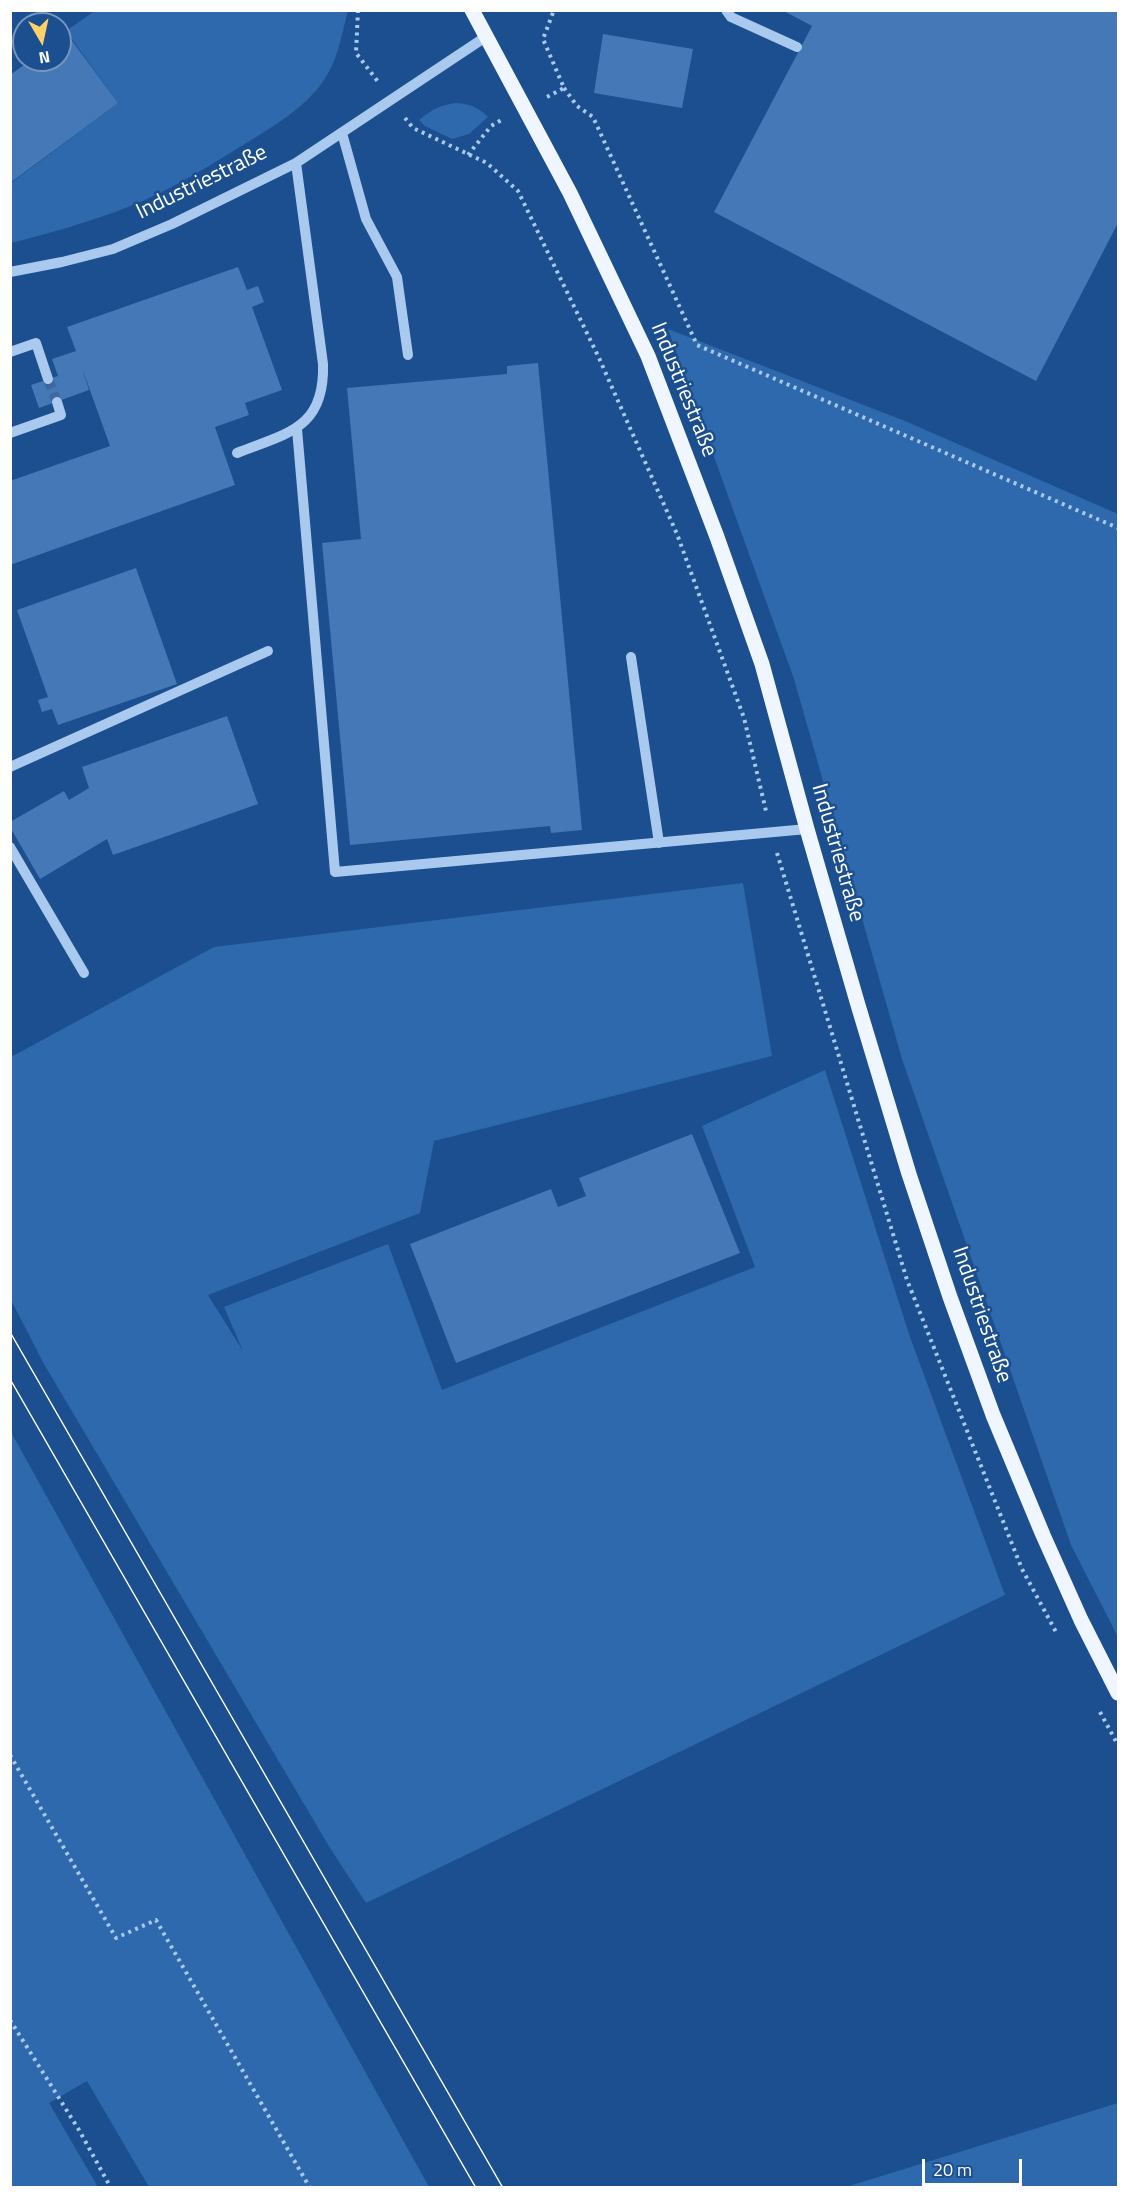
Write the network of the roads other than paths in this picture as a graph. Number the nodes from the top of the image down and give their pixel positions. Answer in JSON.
{"nodes":[{"id":1,"x":472,"y":10,"type":"edge"},
{"id":2,"x":726,"y":10,"type":"edge"},
{"id":3,"x":487,"y":36,"type":"junction"},
{"id":4,"x":797,"y":46,"type":"dead end"},
{"id":5,"x":342,"y":133,"type":"junction"},
{"id":6,"x":296,"y":163,"type":"junction"},
{"id":7,"x":10,"y":272,"type":"edge"},
{"id":8,"x":10,"y":352,"type":"edge"},
{"id":9,"x":408,"y":355,"type":"dead end"},
{"id":10,"x":48,"y":379,"type":"tunnel mouth"},
{"id":11,"x":57,"y":402,"type":"dead end"},
{"id":12,"x":297,"y":429,"type":"junction"},
{"id":13,"x":10,"y":433,"type":"edge"},
{"id":14,"x":237,"y":453,"type":"dead end"},
{"id":15,"x":268,"y":651,"type":"dead end"},
{"id":16,"x":631,"y":657,"type":"dead end"},
{"id":17,"x":10,"y":767,"type":"edge"},
{"id":18,"x":807,"y":829,"type":"junction"},
{"id":19,"x":659,"y":843,"type":"junction"},
{"id":20,"x":10,"y":847,"type":"edge"},
{"id":21,"x":84,"y":973,"type":"dead end"},
{"id":22,"x":1119,"y":1693,"type":"edge"}],
"edges":[{"from":1,"to":3,"type":"main road","name":"Industriestraße"},
{"from":2,"to":4,"type":"street"},
{"from":3,"to":5,"type":"street","name":"Industriestraße"},
{"from":3,"to":18,"type":"main road","name":"Industriestraße"},
{"from":5,"to":6,"type":"street","name":"Industriestraße"},
{"from":5,"to":9,"type":"street"},
{"from":6,"to":7,"type":"street","name":"Industriestraße"},
{"from":6,"to":12,"type":"street"},
{"from":8,"to":10,"type":"street"},
{"from":11,"to":13,"type":"street"},
{"from":12,"to":14,"type":"street"},
{"from":12,"to":19,"type":"street"},
{"from":15,"to":17,"type":"street"},
{"from":16,"to":19,"type":"street"},
{"from":18,"to":19,"type":"street"},
{"from":18,"to":22,"type":"main road","name":"Industriestraße"},
{"from":20,"to":21,"type":"street"}]}
